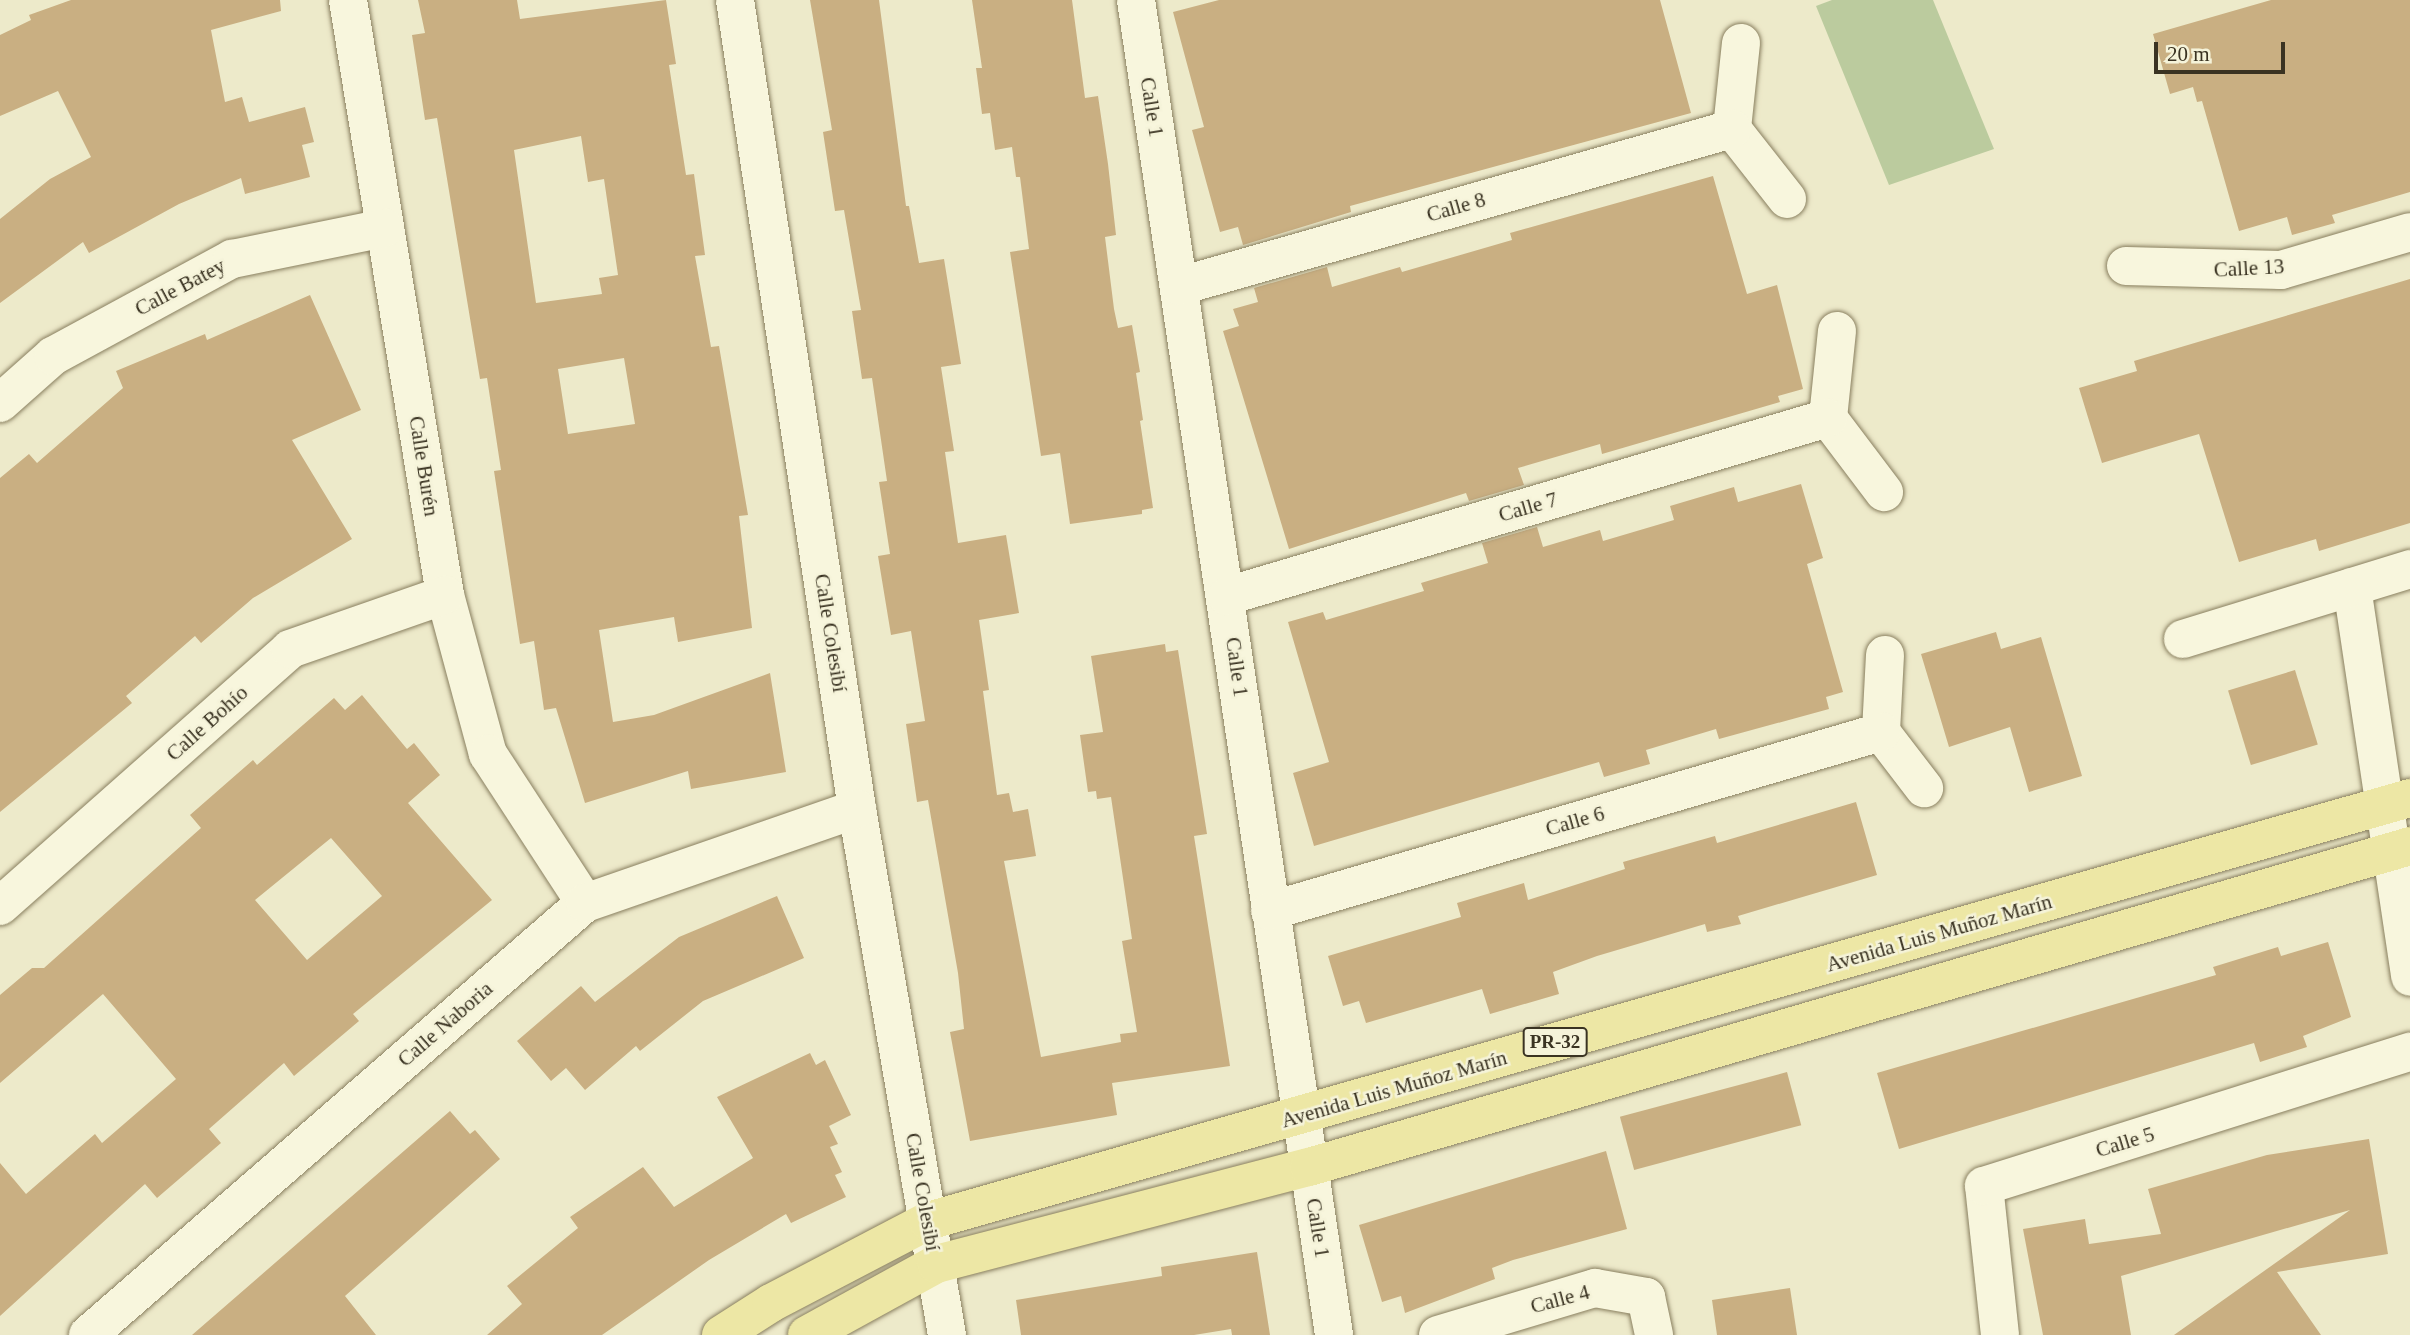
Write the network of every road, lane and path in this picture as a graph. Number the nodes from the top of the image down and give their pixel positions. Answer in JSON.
{"nodes":[{"id":1,"x":348,"y":0,"type":"edge"},
{"id":2,"x":735,"y":0,"type":"edge"},
{"id":3,"x":1136,"y":0,"type":"edge"},
{"id":4,"x":1741,"y":43,"type":"dead end"},
{"id":5,"x":1731,"y":129,"type":"junction"},
{"id":6,"x":1787,"y":199,"type":"dead end"},
{"id":7,"x":385,"y":228,"type":"junction"},
{"id":8,"x":2410,"y":232,"type":"edge"},
{"id":9,"x":2126,"y":266,"type":"dead end"},
{"id":10,"x":1180,"y":286,"type":"junction"},
{"id":11,"x":1837,"y":331,"type":"dead end"},
{"id":12,"x":0,"y":403,"type":"edge"},
{"id":13,"x":1828,"y":418,"type":"junction"},
{"id":14,"x":1884,"y":492,"type":"dead end"},
{"id":15,"x":2410,"y":569,"type":"edge"},
{"id":16,"x":2351,"y":587,"type":"junction"},
{"id":17,"x":445,"y":595,"type":"junction"},
{"id":18,"x":1227,"y":596,"type":"junction"},
{"id":19,"x":2183,"y":639,"type":"dead end"},
{"id":20,"x":1885,"y":655,"type":"dead end"},
{"id":21,"x":1881,"y":732,"type":"junction"},
{"id":22,"x":1924,"y":788,"type":"dead end"},
{"id":23,"x":2398,"y":802,"type":"edge"},
{"id":24,"x":857,"y":809,"type":"junction"},
{"id":25,"x":2401,"y":849,"type":"edge"},
{"id":26,"x":585,"y":903,"type":"junction"},
{"id":27,"x":0,"y":906,"type":"edge"},
{"id":28,"x":1270,"y":911,"type":"junction"},
{"id":29,"x":2410,"y":977,"type":"edge"},
{"id":30,"x":2410,"y":1052,"type":"edge"},
{"id":31,"x":1302,"y":1116,"type":"junction"},
{"id":32,"x":1309,"y":1167,"type":"junction"},
{"id":33,"x":928,"y":1222,"type":"junction"},
{"id":34,"x":936,"y":1264,"type":"junction"},
{"id":35,"x":88,"y":1335,"type":"edge"},
{"id":36,"x":721,"y":1335,"type":"edge"},
{"id":37,"x":807,"y":1335,"type":"edge"},
{"id":38,"x":947,"y":1335,"type":"edge"},
{"id":39,"x":1334,"y":1335,"type":"edge"},
{"id":40,"x":1438,"y":1335,"type":"edge"},
{"id":41,"x":1654,"y":1335,"type":"edge"},
{"id":42,"x":2000,"y":1335,"type":"edge"}],
"edges":[{"from":1,"to":7,"type":"street","name":"Calle Burén"},
{"from":2,"to":24,"type":"street","name":"Calle Colesibí"},
{"from":3,"to":10,"type":"street","name":"Calle 1"},
{"from":4,"to":5,"type":"street"},
{"from":5,"to":6,"type":"street"},
{"from":5,"to":10,"type":"street","name":"Calle 8"},
{"from":7,"to":12,"type":"street","name":"Calle Batey"},
{"from":7,"to":17,"type":"street","name":"Calle Burén"},
{"from":8,"to":9,"type":"street","name":"Calle 13"},
{"from":10,"to":18,"type":"street","name":"Calle 1"},
{"from":11,"to":13,"type":"street"},
{"from":13,"to":14,"type":"street"},
{"from":13,"to":18,"type":"street","name":"Calle 7"},
{"from":15,"to":16,"type":"street"},
{"from":16,"to":19,"type":"street"},
{"from":16,"to":23,"type":"street"},
{"from":17,"to":26,"type":"street","name":"Calle Burén"},
{"from":17,"to":27,"type":"street","name":"Calle Bohío"},
{"from":18,"to":28,"type":"street","name":"Calle 1"},
{"from":20,"to":21,"type":"street"},
{"from":21,"to":22,"type":"street"},
{"from":21,"to":28,"type":"street","name":"Calle 6"},
{"from":23,"to":25,"type":"street"},
{"from":23,"to":31,"type":"main road","name":"Avenida Luis Muñoz Marín","number":"PR-32"},
{"from":24,"to":26,"type":"street","name":"Calle Naboria"},
{"from":24,"to":33,"type":"street","name":"Calle Colesibí"},
{"from":25,"to":29,"type":"street"},
{"from":25,"to":32,"type":"main road","number":"PR-32"},
{"from":26,"to":35,"type":"street","name":"Calle Naboria"},
{"from":28,"to":31,"type":"street","name":"Calle 1"},
{"from":30,"to":42,"type":"street","name":"Calle 5"},
{"from":31,"to":32,"type":"street","name":"Calle 1"},
{"from":31,"to":33,"type":"main road","name":"Avenida Luis Muñoz Marín","number":"PR-32"},
{"from":32,"to":34,"type":"main road","number":"PR-32"},
{"from":32,"to":39,"type":"street","name":"Calle 1"},
{"from":33,"to":34,"type":"street","name":"Calle Colesibí"},
{"from":33,"to":36,"type":"main road","name":"Avenida Luis Muñoz Marín","number":"PR-32"},
{"from":34,"to":37,"type":"main road","number":"PR-32"},
{"from":34,"to":38,"type":"street","name":"Calle Colesibí"},
{"from":40,"to":41,"type":"street","name":"Calle 4"}]}
